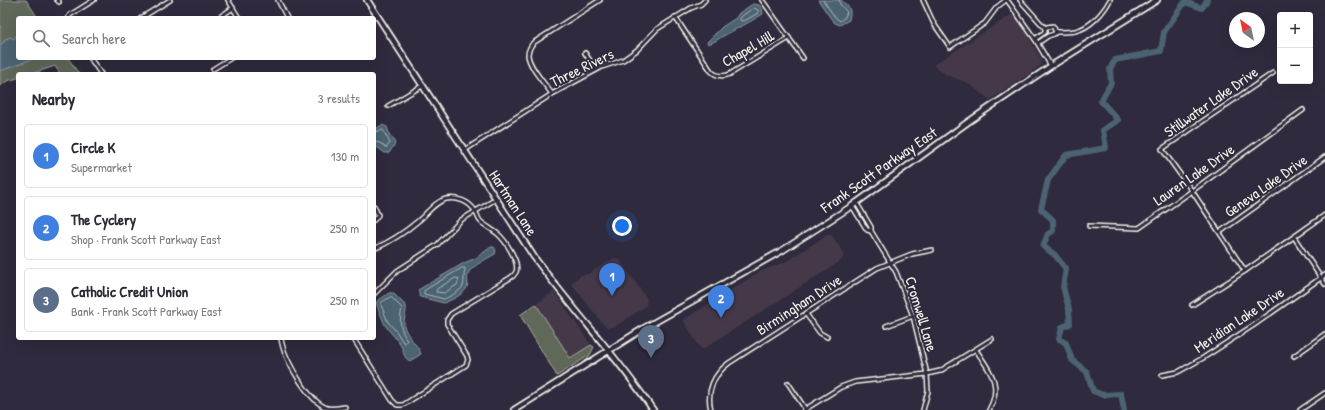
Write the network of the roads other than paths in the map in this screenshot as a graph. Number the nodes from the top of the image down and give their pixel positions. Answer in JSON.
{"nodes":[{"id":1,"x":94,"y":0,"type":"edge"},
{"id":2,"x":170,"y":0,"type":"edge"},
{"id":3,"x":228,"y":0,"type":"edge"},
{"id":4,"x":278,"y":0,"type":"edge"},
{"id":5,"x":367,"y":0,"type":"edge"},
{"id":6,"x":600,"y":0,"type":"edge"},
{"id":7,"x":705,"y":0,"type":"edge"},
{"id":8,"x":762,"y":0,"type":"edge"},
{"id":9,"x":923,"y":0,"type":"edge"},
{"id":10,"x":1007,"y":0,"type":"edge"},
{"id":11,"x":1020,"y":0,"type":"edge"},
{"id":12,"x":1110,"y":0,"type":"edge"},
{"id":13,"x":1157,"y":0,"type":"edge"},
{"id":14,"x":233,"y":8,"type":"junction"},
{"id":15,"x":69,"y":16,"type":"edge"},
{"id":16,"x":144,"y":16,"type":"edge"},
{"id":17,"x":221,"y":16,"type":"edge"},
{"id":18,"x":239,"y":16,"type":"edge"},
{"id":19,"x":287,"y":16,"type":"edge"},
{"id":20,"x":676,"y":17,"type":"junction"},
{"id":21,"x":1045,"y":28,"type":"junction"},
{"id":22,"x":1056,"y":32,"type":"junction"},
{"id":23,"x":789,"y":38,"type":"junction"},
{"id":24,"x":1035,"y":39,"type":"junction"},
{"id":25,"x":1038,"y":43,"type":"junction"},
{"id":26,"x":585,"y":53,"type":"dead end"},
{"id":27,"x":803,"y":58,"type":"dead end"},
{"id":28,"x":91,"y":60,"type":"edge"},
{"id":29,"x":228,"y":60,"type":"edge"},
{"id":30,"x":1051,"y":66,"type":"junction"},
{"id":31,"x":213,"y":70,"type":"dead end"},
{"id":32,"x":596,"y":70,"type":"junction"},
{"id":33,"x":100,"y":72,"type":"edge"},
{"id":34,"x":1273,"y":73,"type":"dead end"},
{"id":35,"x":422,"y":86,"type":"junction"},
{"id":36,"x":552,"y":94,"type":"junction"},
{"id":37,"x":388,"y":106,"type":"dead end"},
{"id":38,"x":1303,"y":110,"type":"dead end"},
{"id":39,"x":465,"y":150,"type":"junction"},
{"id":40,"x":1325,"y":158,"type":"edge"},
{"id":41,"x":1192,"y":191,"type":"junction"},
{"id":42,"x":496,"y":199,"type":"junction"},
{"id":43,"x":854,"y":204,"type":"junction"},
{"id":44,"x":476,"y":212,"type":"junction"},
{"id":45,"x":1325,"y":215,"type":"edge"},
{"id":46,"x":1089,"y":226,"type":"dead end"},
{"id":47,"x":1220,"y":232,"type":"junction"},
{"id":48,"x":1294,"y":237,"type":"junction"},
{"id":49,"x":376,"y":248,"type":"edge"},
{"id":50,"x":932,"y":250,"type":"dead end"},
{"id":51,"x":890,"y":262,"type":"junction"},
{"id":52,"x":1245,"y":272,"type":"junction"},
{"id":53,"x":1325,"y":275,"type":"edge"},
{"id":54,"x":1321,"y":278,"type":"junction"},
{"id":55,"x":1325,"y":284,"type":"edge"},
{"id":56,"x":376,"y":292,"type":"edge"},
{"id":57,"x":1192,"y":305,"type":"dead end"},
{"id":58,"x":806,"y":314,"type":"junction"},
{"id":59,"x":912,"y":316,"type":"junction"},
{"id":60,"x":886,"y":326,"type":"dead end"},
{"id":61,"x":1325,"y":334,"type":"edge"},
{"id":62,"x":827,"y":337,"type":"dead end"},
{"id":63,"x":992,"y":339,"type":"dead end"},
{"id":64,"x":282,"y":340,"type":"edge"},
{"id":65,"x":354,"y":340,"type":"edge"},
{"id":66,"x":608,"y":350,"type":"junction"},
{"id":67,"x":976,"y":350,"type":"junction"},
{"id":68,"x":1294,"y":356,"type":"dead end"},
{"id":69,"x":927,"y":374,"type":"junction"},
{"id":70,"x":1162,"y":375,"type":"dead end"},
{"id":71,"x":788,"y":383,"type":"dead end"},
{"id":72,"x":1325,"y":393,"type":"edge"},
{"id":73,"x":346,"y":408,"type":"dead end"},
{"id":74,"x":514,"y":410,"type":"edge"},
{"id":75,"x":653,"y":410,"type":"edge"},
{"id":76,"x":711,"y":410,"type":"edge"},
{"id":77,"x":805,"y":410,"type":"edge"},
{"id":78,"x":923,"y":410,"type":"edge"},
{"id":79,"x":989,"y":410,"type":"edge"},
{"id":80,"x":1300,"y":410,"type":"edge"}],
"edges":[{"from":1,"to":15,"type":"street"},
{"from":2,"to":16,"type":"street"},
{"from":3,"to":14,"type":"street"},
{"from":4,"to":19,"type":"street"},
{"from":5,"to":35,"type":"main road","name":"Hartman Lane"},
{"from":6,"to":36,"type":"street"},
{"from":7,"to":20,"type":"street","name":"Three Rivers"},
{"from":8,"to":23,"type":"street"},
{"from":9,"to":10,"type":"street"},
{"from":10,"to":24,"type":"street"},
{"from":11,"to":21,"type":"street"},
{"from":12,"to":22,"type":"street"},
{"from":13,"to":30,"type":"main road","name":"Frank Scott Parkway East"},
{"from":14,"to":17,"type":"street"},
{"from":14,"to":18,"type":"street"},
{"from":20,"to":23,"type":"street","name":"Chapel Hill"},
{"from":20,"to":32,"type":"street","name":"Three Rivers"},
{"from":21,"to":22,"type":"street"},
{"from":21,"to":24,"type":"street"},
{"from":22,"to":25,"type":"street"},
{"from":23,"to":27,"type":"street"},
{"from":24,"to":25,"type":"street"},
{"from":25,"to":30,"type":"street"},
{"from":26,"to":32,"type":"street"},
{"from":28,"to":33,"type":"street"},
{"from":29,"to":31,"type":"street"},
{"from":30,"to":43,"type":"main road","name":"Frank Scott Parkway East"},
{"from":32,"to":36,"type":"street","name":"Three Rivers"},
{"from":34,"to":41,"type":"street","name":"Stillwater Lake Drive"},
{"from":35,"to":37,"type":"street"},
{"from":35,"to":39,"type":"main road","name":"Hartman Lane"},
{"from":36,"to":39,"type":"street","name":"Three Rivers"},
{"from":38,"to":41,"type":"street","name":"Lauren Lake Drive"},
{"from":39,"to":42,"type":"main road","name":"Hartman Lane"},
{"from":40,"to":47,"type":"street","name":"Geneva Lake Drive"},
{"from":41,"to":46,"type":"street","name":"Lauren Lake Drive"},
{"from":41,"to":47,"type":"street"},
{"from":42,"to":44,"type":"street"},
{"from":42,"to":66,"type":"main road","name":"Hartman Lane"},
{"from":43,"to":51,"type":"street","name":"Cromwell Lane"},
{"from":43,"to":66,"type":"main road","name":"Frank Scott Parkway East"},
{"from":44,"to":49,"type":"street"},
{"from":44,"to":56,"type":"street"},
{"from":44,"to":65,"type":"street"},
{"from":45,"to":48,"type":"street"},
{"from":47,"to":52,"type":"street"},
{"from":48,"to":52,"type":"street"},
{"from":48,"to":54,"type":"street"},
{"from":50,"to":51,"type":"street","name":"Birmingham Drive"},
{"from":51,"to":58,"type":"street","name":"Birmingham Drive"},
{"from":51,"to":59,"type":"street","name":"Cromwell Lane"},
{"from":52,"to":57,"type":"street"},
{"from":53,"to":54,"type":"street","name":"Meridian Lake Drive"},
{"from":54,"to":55,"type":"street"},
{"from":54,"to":70,"type":"street","name":"Meridian Lake Drive"},
{"from":58,"to":62,"type":"street"},
{"from":58,"to":76,"type":"street","name":"Birmingham Drive"},
{"from":59,"to":60,"type":"street"},
{"from":59,"to":69,"type":"street","name":"Cromwell Lane"},
{"from":61,"to":68,"type":"street"},
{"from":63,"to":67,"type":"street"},
{"from":64,"to":73,"type":"street"},
{"from":66,"to":74,"type":"main road","name":"Frank Scott Parkway East"},
{"from":66,"to":75,"type":"main road","name":"Hartman Lane"},
{"from":67,"to":69,"type":"street"},
{"from":67,"to":79,"type":"street"},
{"from":69,"to":77,"type":"street"},
{"from":69,"to":78,"type":"street","name":"Cromwell Lane"},
{"from":71,"to":77,"type":"street"},
{"from":72,"to":80,"type":"street"}]}
